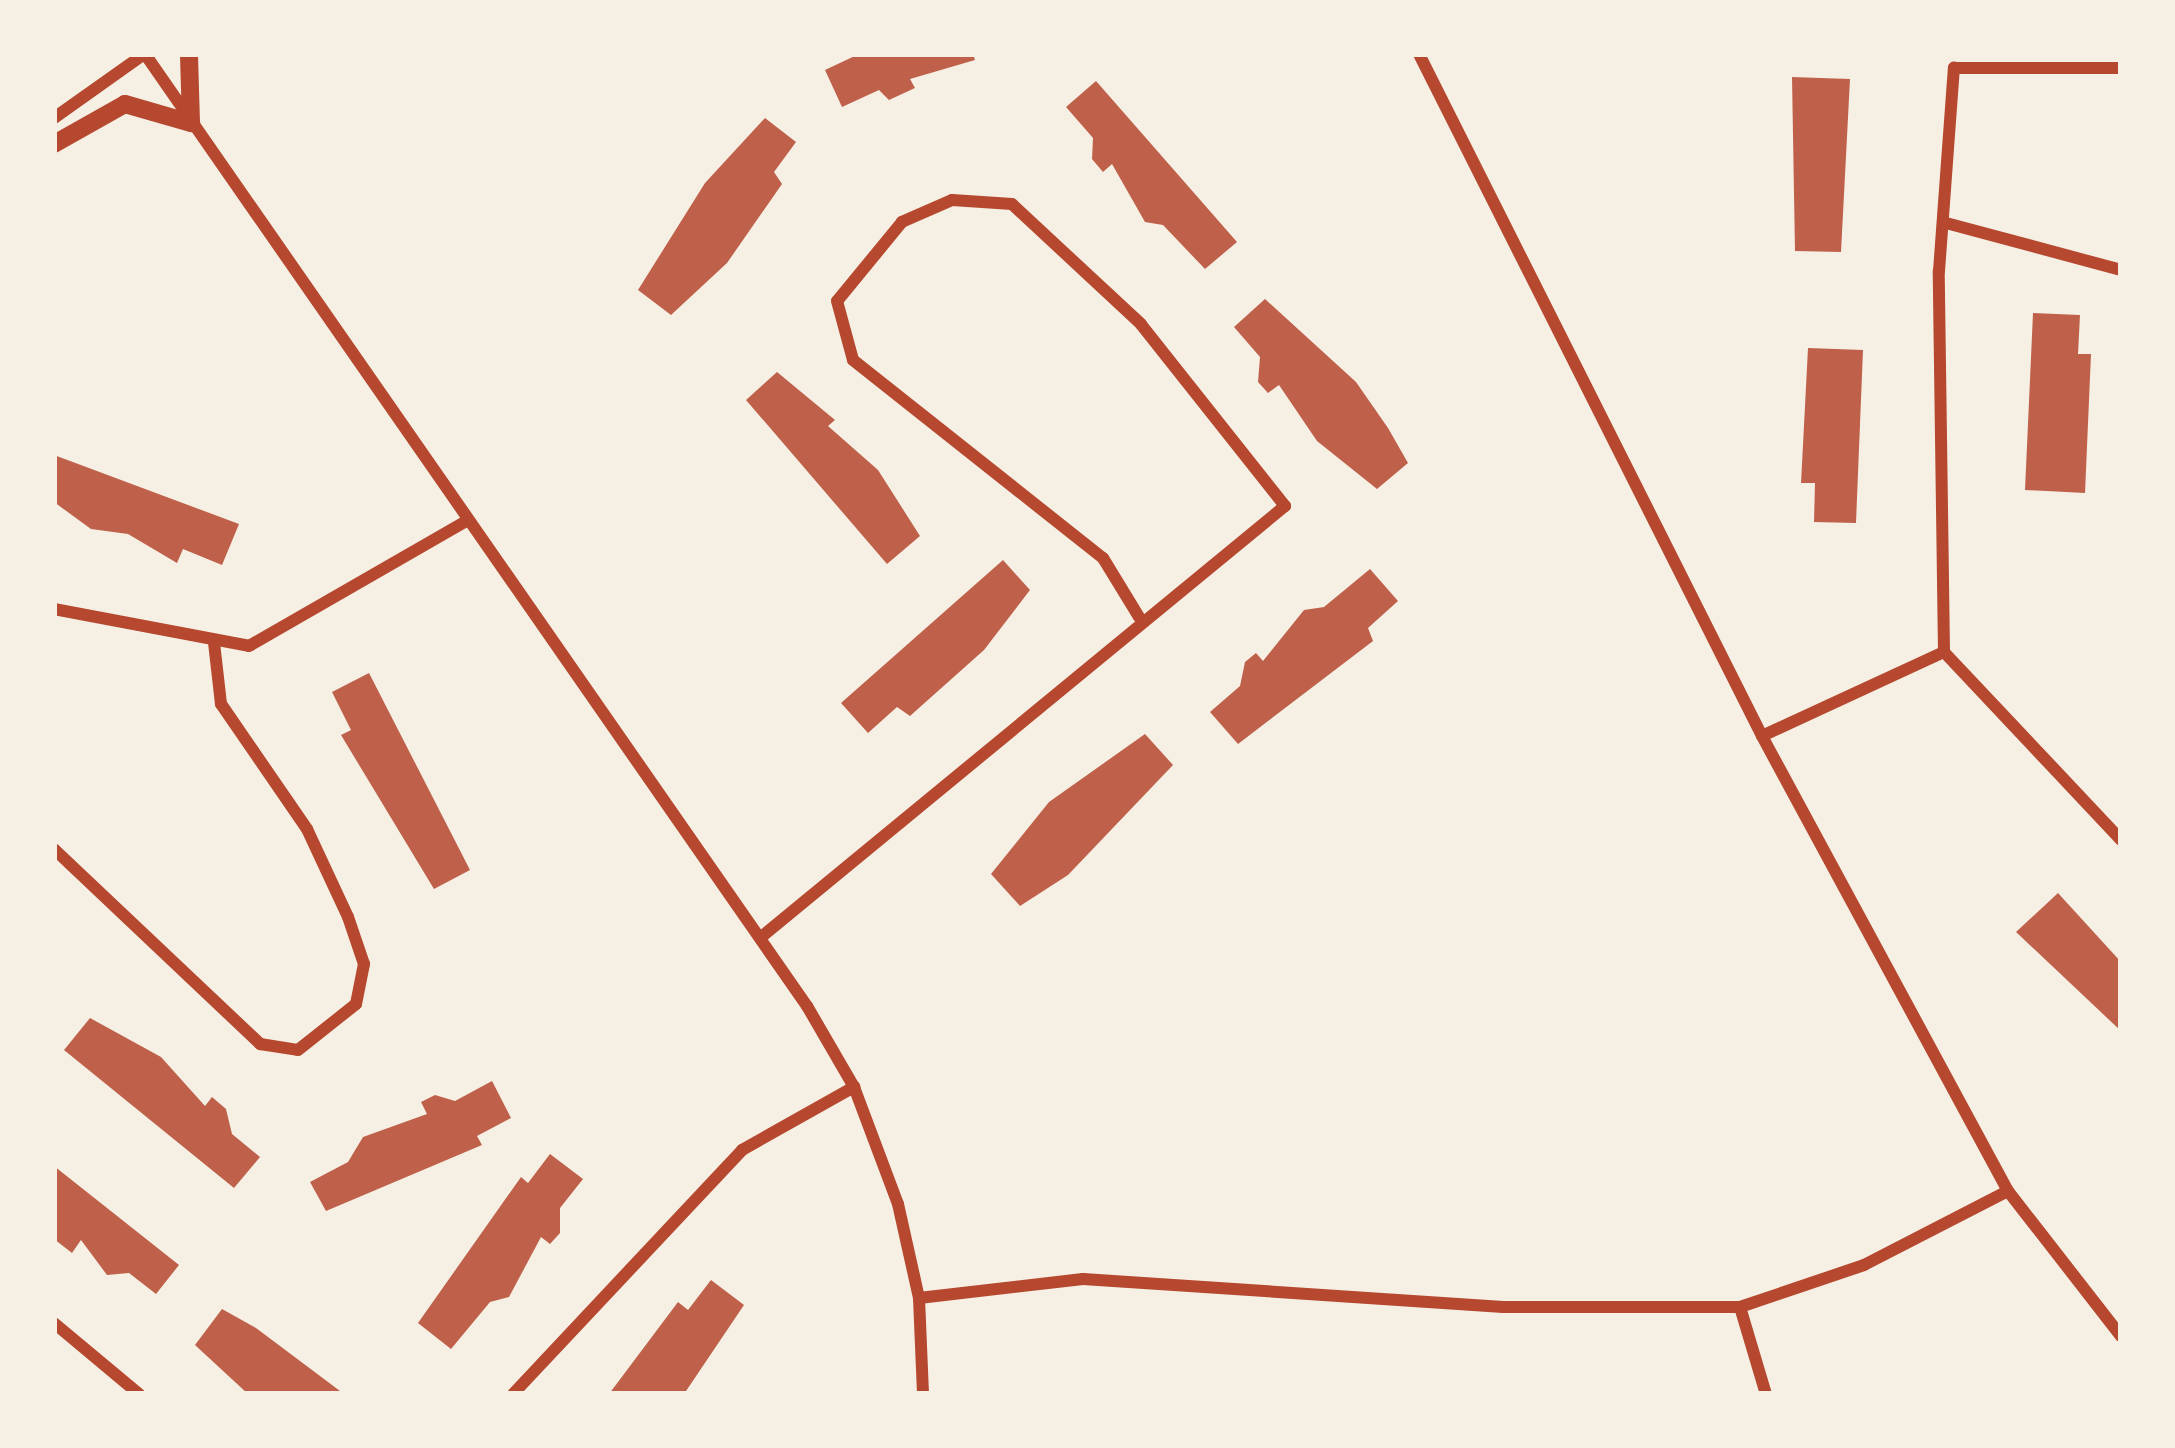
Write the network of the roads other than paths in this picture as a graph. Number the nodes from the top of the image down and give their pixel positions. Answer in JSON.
{"nodes":[{"id":1,"x":145,"y":54,"type":"edge"},
{"id":2,"x":189,"y":54,"type":"edge"},
{"id":3,"x":1419,"y":54,"type":"edge"},
{"id":4,"x":2121,"y":68,"type":"edge"},
{"id":5,"x":54,"y":118,"type":"edge"},
{"id":6,"x":191,"y":123,"type":"junction"},
{"id":7,"x":54,"y":144,"type":"edge"},
{"id":8,"x":1946,"y":223,"type":"junction"},
{"id":9,"x":2121,"y":270,"type":"edge"},
{"id":10,"x":468,"y":520,"type":"junction"},
{"id":11,"x":54,"y":609,"type":"edge"},
{"id":12,"x":1139,"y":617,"type":"junction"},
{"id":13,"x":214,"y":643,"type":"junction"},
{"id":14,"x":1944,"y":652,"type":"junction"},
{"id":15,"x":1762,"y":736,"type":"junction"},
{"id":16,"x":2121,"y":840,"type":"edge"},
{"id":17,"x":54,"y":849,"type":"edge"},
{"id":18,"x":760,"y":938,"type":"junction"},
{"id":19,"x":854,"y":1087,"type":"junction"},
{"id":20,"x":2008,"y":1190,"type":"junction"},
{"id":21,"x":919,"y":1298,"type":"junction"},
{"id":22,"x":1740,"y":1307,"type":"junction"},
{"id":23,"x":54,"y":1323,"type":"edge"},
{"id":24,"x":2121,"y":1336,"type":"edge"},
{"id":25,"x":139,"y":1394,"type":"edge"},
{"id":26,"x":513,"y":1394,"type":"edge"},
{"id":27,"x":923,"y":1394,"type":"edge"},
{"id":28,"x":1766,"y":1394,"type":"edge"}],
"edges":[{"from":1,"to":5,"type":"street"},
{"from":1,"to":6,"type":"street"},
{"from":2,"to":6,"type":"street"},
{"from":3,"to":15,"type":"street"},
{"from":4,"to":8,"type":"street"},
{"from":6,"to":7,"type":"street"},
{"from":6,"to":10,"type":"street"},
{"from":8,"to":9,"type":"street"},
{"from":8,"to":14,"type":"street"},
{"from":10,"to":13,"type":"street"},
{"from":10,"to":18,"type":"street"},
{"from":11,"to":13,"type":"street"},
{"from":12,"to":12,"type":"street"},
{"from":12,"to":18,"type":"street"},
{"from":13,"to":17,"type":"street"},
{"from":14,"to":15,"type":"street"},
{"from":14,"to":16,"type":"street"},
{"from":15,"to":20,"type":"street"},
{"from":18,"to":19,"type":"street"},
{"from":19,"to":21,"type":"street"},
{"from":19,"to":26,"type":"street"},
{"from":20,"to":22,"type":"street"},
{"from":20,"to":24,"type":"street"},
{"from":21,"to":22,"type":"street"},
{"from":21,"to":27,"type":"street"},
{"from":22,"to":28,"type":"street"},
{"from":23,"to":25,"type":"street"}]}
